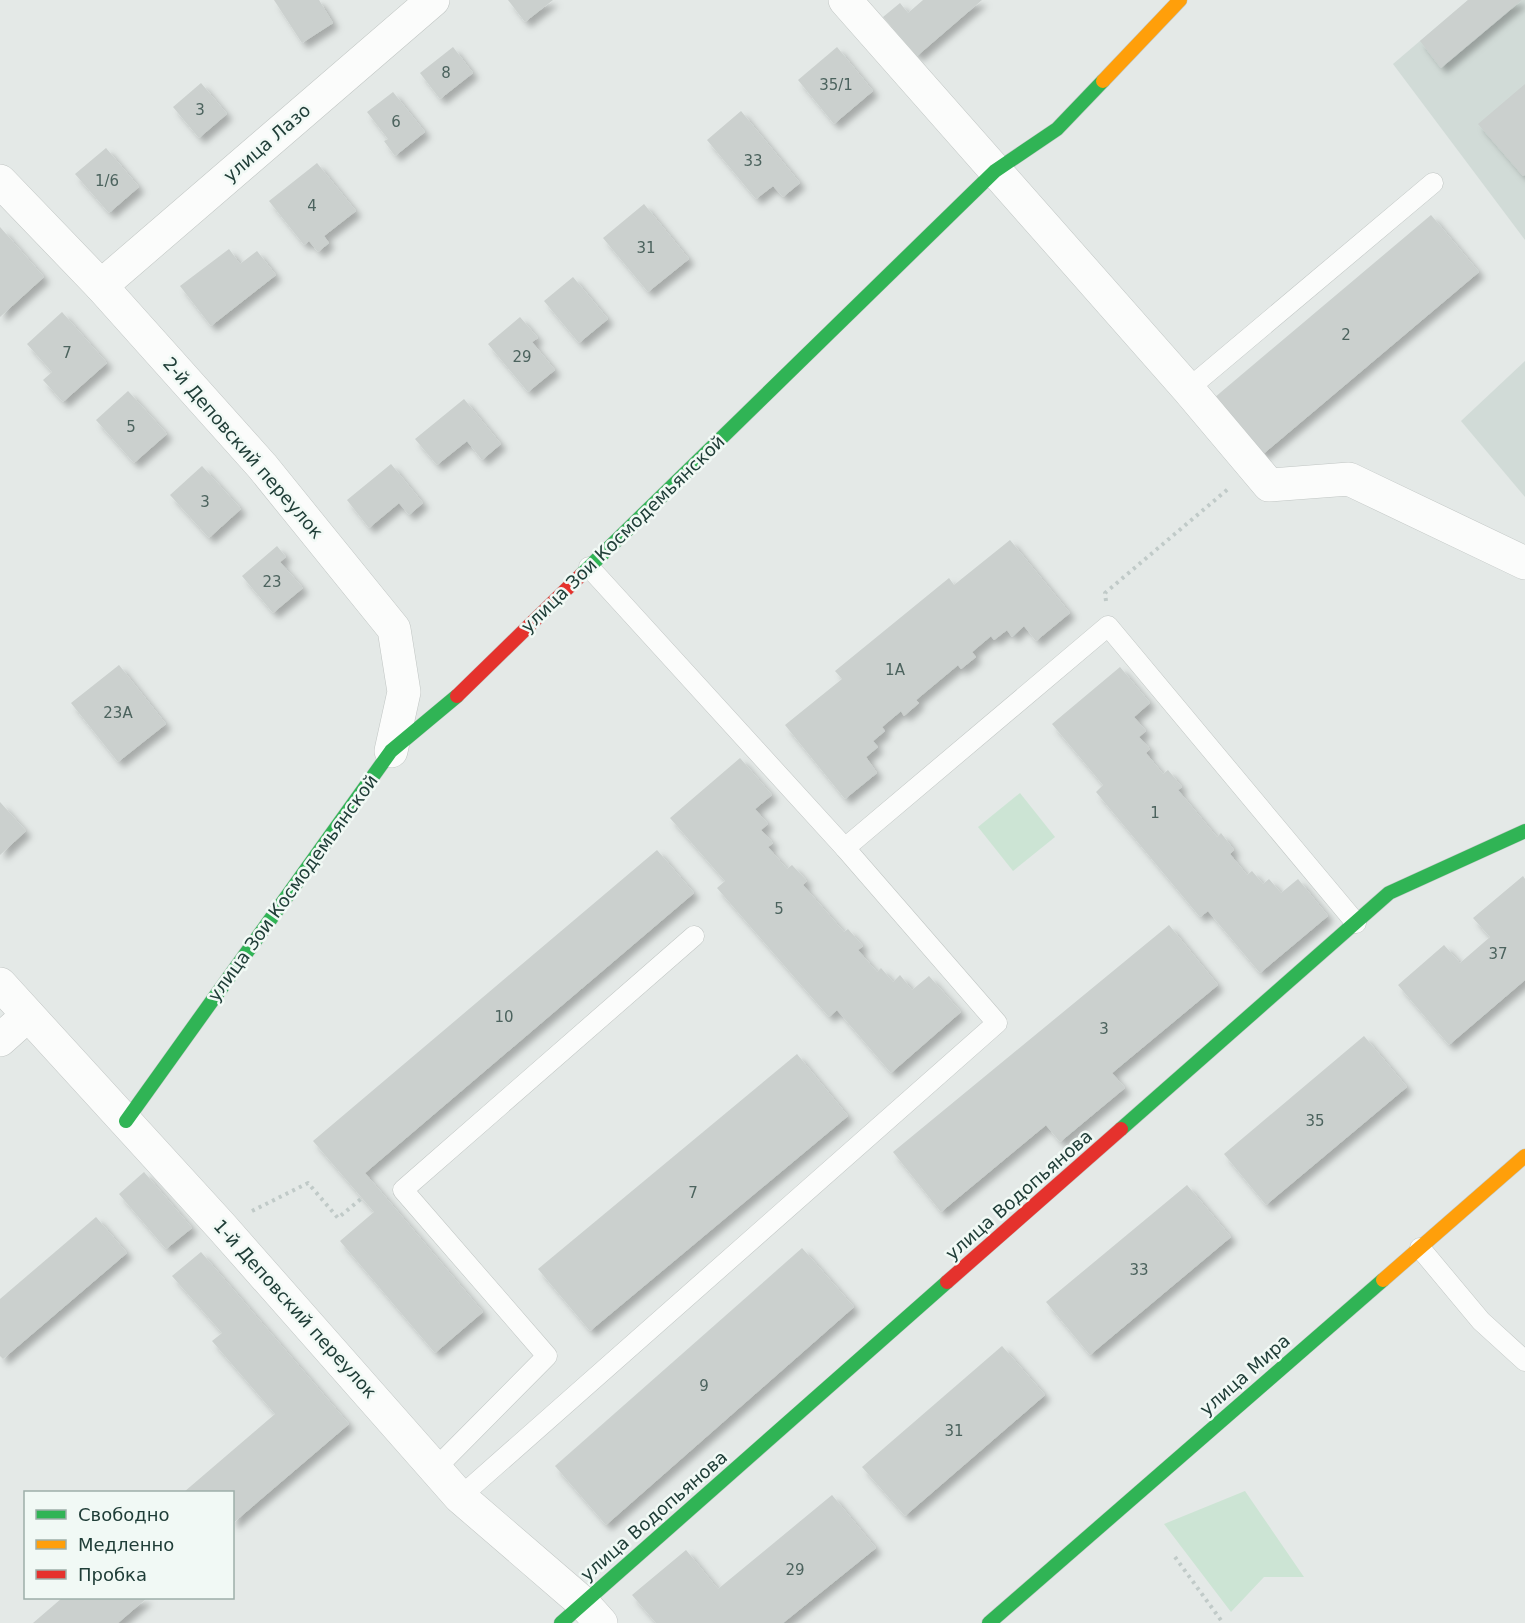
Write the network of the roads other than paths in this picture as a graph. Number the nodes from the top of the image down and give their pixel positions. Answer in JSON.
{"nodes":[{"id":1,"x":433,"y":0,"type":"edge"},
{"id":2,"x":845,"y":0,"type":"edge"},
{"id":3,"x":1180,"y":0,"type":"edge"},
{"id":4,"x":995,"y":171,"type":"junction"},
{"id":5,"x":0,"y":181,"type":"edge"},
{"id":6,"x":1433,"y":183,"type":"dead end"},
{"id":7,"x":100,"y":286,"type":"junction"},
{"id":8,"x":1188,"y":389,"type":"junction"},
{"id":9,"x":1525,"y":563,"type":"edge"},
{"id":10,"x":589,"y":567,"type":"junction"},
{"id":11,"x":392,"y":751,"type":"junction"},
{"id":12,"x":1525,"y":831,"type":"edge"},
{"id":13,"x":845,"y":848,"type":"junction"},
{"id":14,"x":1356,"y":923,"type":"junction"},
{"id":15,"x":694,"y":936,"type":"dead end"},
{"id":16,"x":0,"y":984,"type":"edge"},
{"id":17,"x":28,"y":1015,"type":"junction"},
{"id":18,"x":0,"y":1040,"type":"edge"},
{"id":19,"x":126,"y":1121,"type":"junction"},
{"id":20,"x":1525,"y":1156,"type":"edge"},
{"id":21,"x":1420,"y":1248,"type":"junction"},
{"id":22,"x":1525,"y":1361,"type":"edge"},
{"id":23,"x":436,"y":1468,"type":"junction"},
{"id":24,"x":460,"y":1497,"type":"junction"},
{"id":25,"x":582,"y":1616,"type":"edge"},
{"id":26,"x":989,"y":1623,"type":"edge"}],
"edges":[{"from":1,"to":7,"type":"street","name":"улица Лазо"},
{"from":2,"to":4,"type":"street"},
{"from":3,"to":4,"type":"street","name":"улица Зои Космодемьянской"},
{"from":4,"to":8,"type":"street"},
{"from":4,"to":10,"type":"street","name":"улица Зои Космодемьянской"},
{"from":5,"to":7,"type":"street","name":"2-й Деповский переулок"},
{"from":6,"to":8,"type":"lane"},
{"from":7,"to":11,"type":"street","name":"2-й Деповский переулок"},
{"from":8,"to":9,"type":"street"},
{"from":10,"to":11,"type":"street","name":"улица Зои Космодемьянской"},
{"from":10,"to":13,"type":"lane"},
{"from":11,"to":19,"type":"street","name":"улица Зои Космодемьянской"},
{"from":12,"to":14,"type":"street","name":"улица Водопьянова"},
{"from":13,"to":14,"type":"lane"},
{"from":13,"to":24,"type":"lane"},
{"from":14,"to":25,"type":"street","name":"улица Водопьянова"},
{"from":15,"to":23,"type":"lane"},
{"from":16,"to":17,"type":"street","name":"1-й Деповский переулок"},
{"from":17,"to":18,"type":"street"},
{"from":17,"to":19,"type":"street","name":"1-й Деповский переулок"},
{"from":19,"to":23,"type":"street","name":"1-й Деповский переулок"},
{"from":20,"to":21,"type":"street","name":"улица Мира"},
{"from":21,"to":22,"type":"lane"},
{"from":21,"to":26,"type":"street","name":"улица Мира"},
{"from":23,"to":24,"type":"street","name":"1-й Деповский переулок"},
{"from":24,"to":25,"type":"street","name":"1-й Деповский переулок"}]}
